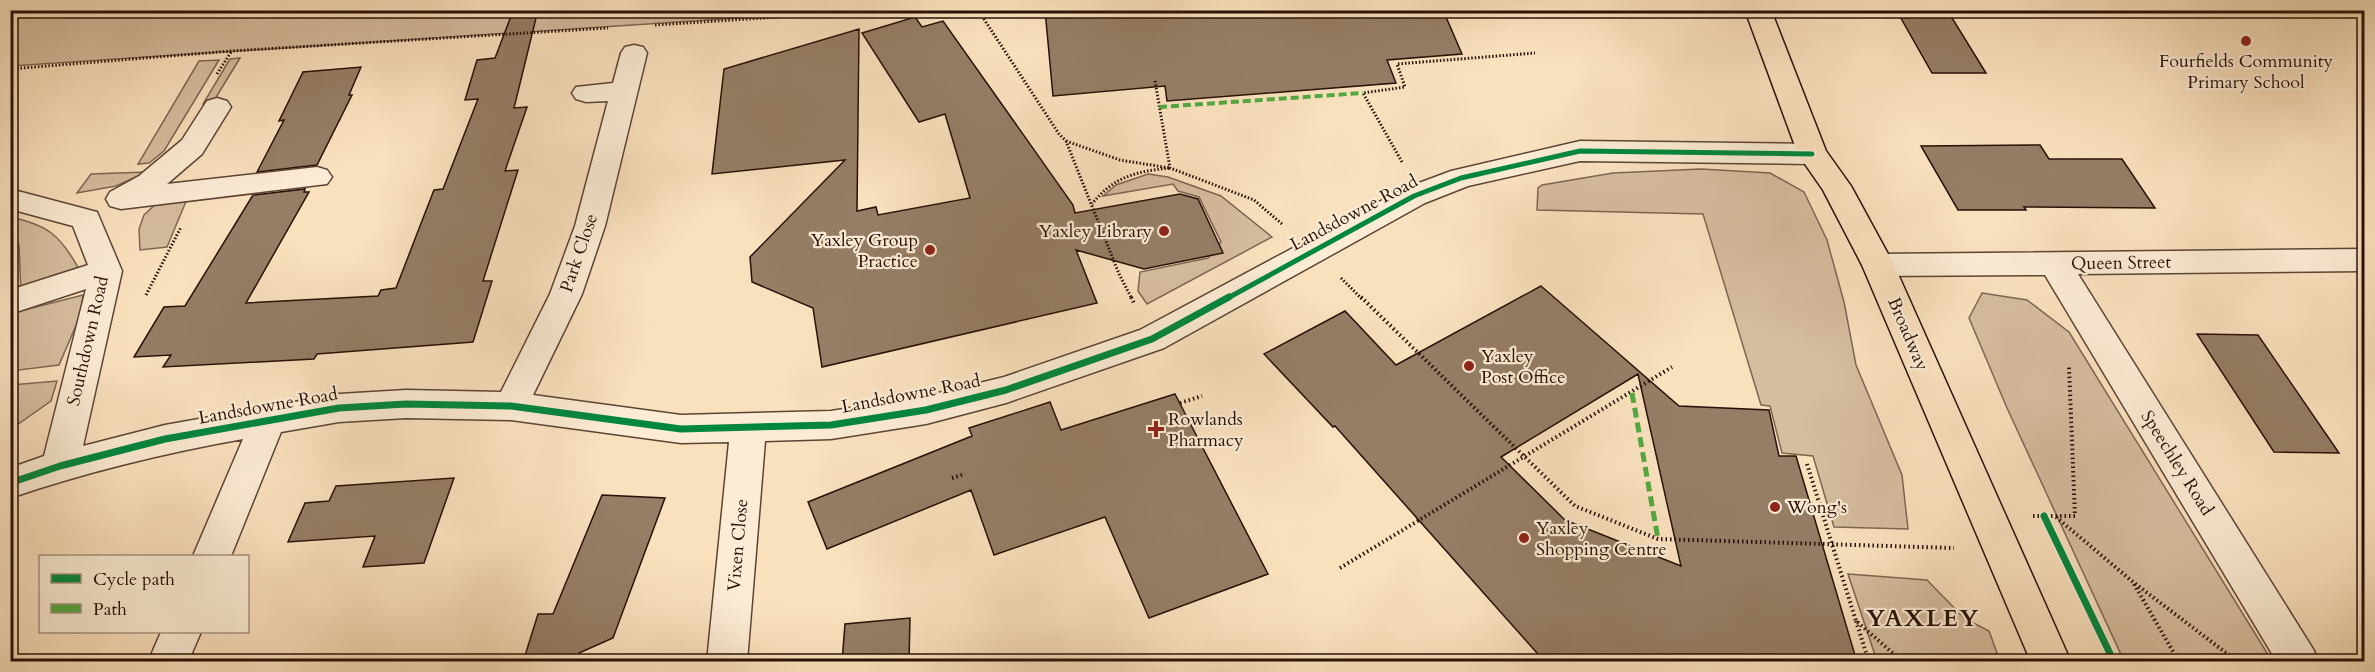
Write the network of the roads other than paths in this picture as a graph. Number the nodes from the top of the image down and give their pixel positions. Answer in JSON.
{"nodes":[{"id":1,"x":1758,"y":10,"type":"edge"},
{"id":2,"x":634,"y":53,"type":"dead end"},
{"id":3,"x":624,"y":91,"type":"junction"},
{"id":4,"x":586,"y":93,"type":"dead end"},
{"id":5,"x":216,"y":107,"type":"dead end"},
{"id":6,"x":1812,"y":154,"type":"junction"},
{"id":7,"x":317,"y":177,"type":"dead end"},
{"id":8,"x":10,"y":199,"type":"edge"},
{"id":9,"x":122,"y":199,"type":"junction"},
{"id":10,"x":86,"y":219,"type":"junction"},
{"id":11,"x":2364,"y":260,"type":"edge"},
{"id":12,"x":2055,"y":264,"type":"junction"},
{"id":13,"x":1878,"y":265,"type":"junction"},
{"id":14,"x":106,"y":272,"type":"junction"},
{"id":15,"x":10,"y":302,"type":"edge"},
{"id":16,"x":511,"y":406,"type":"junction"},
{"id":17,"x":269,"y":420,"type":"junction"},
{"id":18,"x":748,"y":428,"type":"junction"},
{"id":19,"x":60,"y":466,"type":"junction"},
{"id":20,"x":10,"y":483,"type":"edge"},
{"id":21,"x":212,"y":555,"type":"edge"},
{"id":22,"x":181,"y":633,"type":"edge"},
{"id":23,"x":168,"y":662,"type":"edge"},
{"id":24,"x":727,"y":662,"type":"edge"},
{"id":25,"x":2051,"y":662,"type":"edge"},
{"id":26,"x":2299,"y":662,"type":"edge"}],
"edges":[{"from":1,"to":6,"type":"main road","name":"Broadway"},
{"from":2,"to":3,"type":"street","name":"Park Close"},
{"from":3,"to":4,"type":"street"},
{"from":3,"to":16,"type":"street","name":"Park Close"},
{"from":5,"to":9,"type":"street"},
{"from":6,"to":13,"type":"main road","name":"Broadway"},
{"from":6,"to":18,"type":"street","name":"Landsdowne Road"},
{"from":7,"to":9,"type":"street"},
{"from":8,"to":10,"type":"street"},
{"from":9,"to":10,"type":"street"},
{"from":10,"to":14,"type":"street","name":"Southdown Road"},
{"from":11,"to":12,"type":"street","name":"Queen Street"},
{"from":12,"to":13,"type":"street","name":"Queen Street"},
{"from":12,"to":26,"type":"street","name":"Speechley Road"},
{"from":13,"to":25,"type":"main road","name":"Broadway"},
{"from":14,"to":15,"type":"street"},
{"from":14,"to":19,"type":"street","name":"Southdown Road"},
{"from":16,"to":17,"type":"street","name":"Landsdowne Road"},
{"from":16,"to":18,"type":"street","name":"Landsdowne Road"},
{"from":17,"to":19,"type":"street","name":"Landsdowne Road"},
{"from":17,"to":21,"type":"street"},
{"from":18,"to":24,"type":"street","name":"Vixen Close"},
{"from":19,"to":20,"type":"street","name":"Landsdowne Road"},
{"from":22,"to":23,"type":"street"}]}
